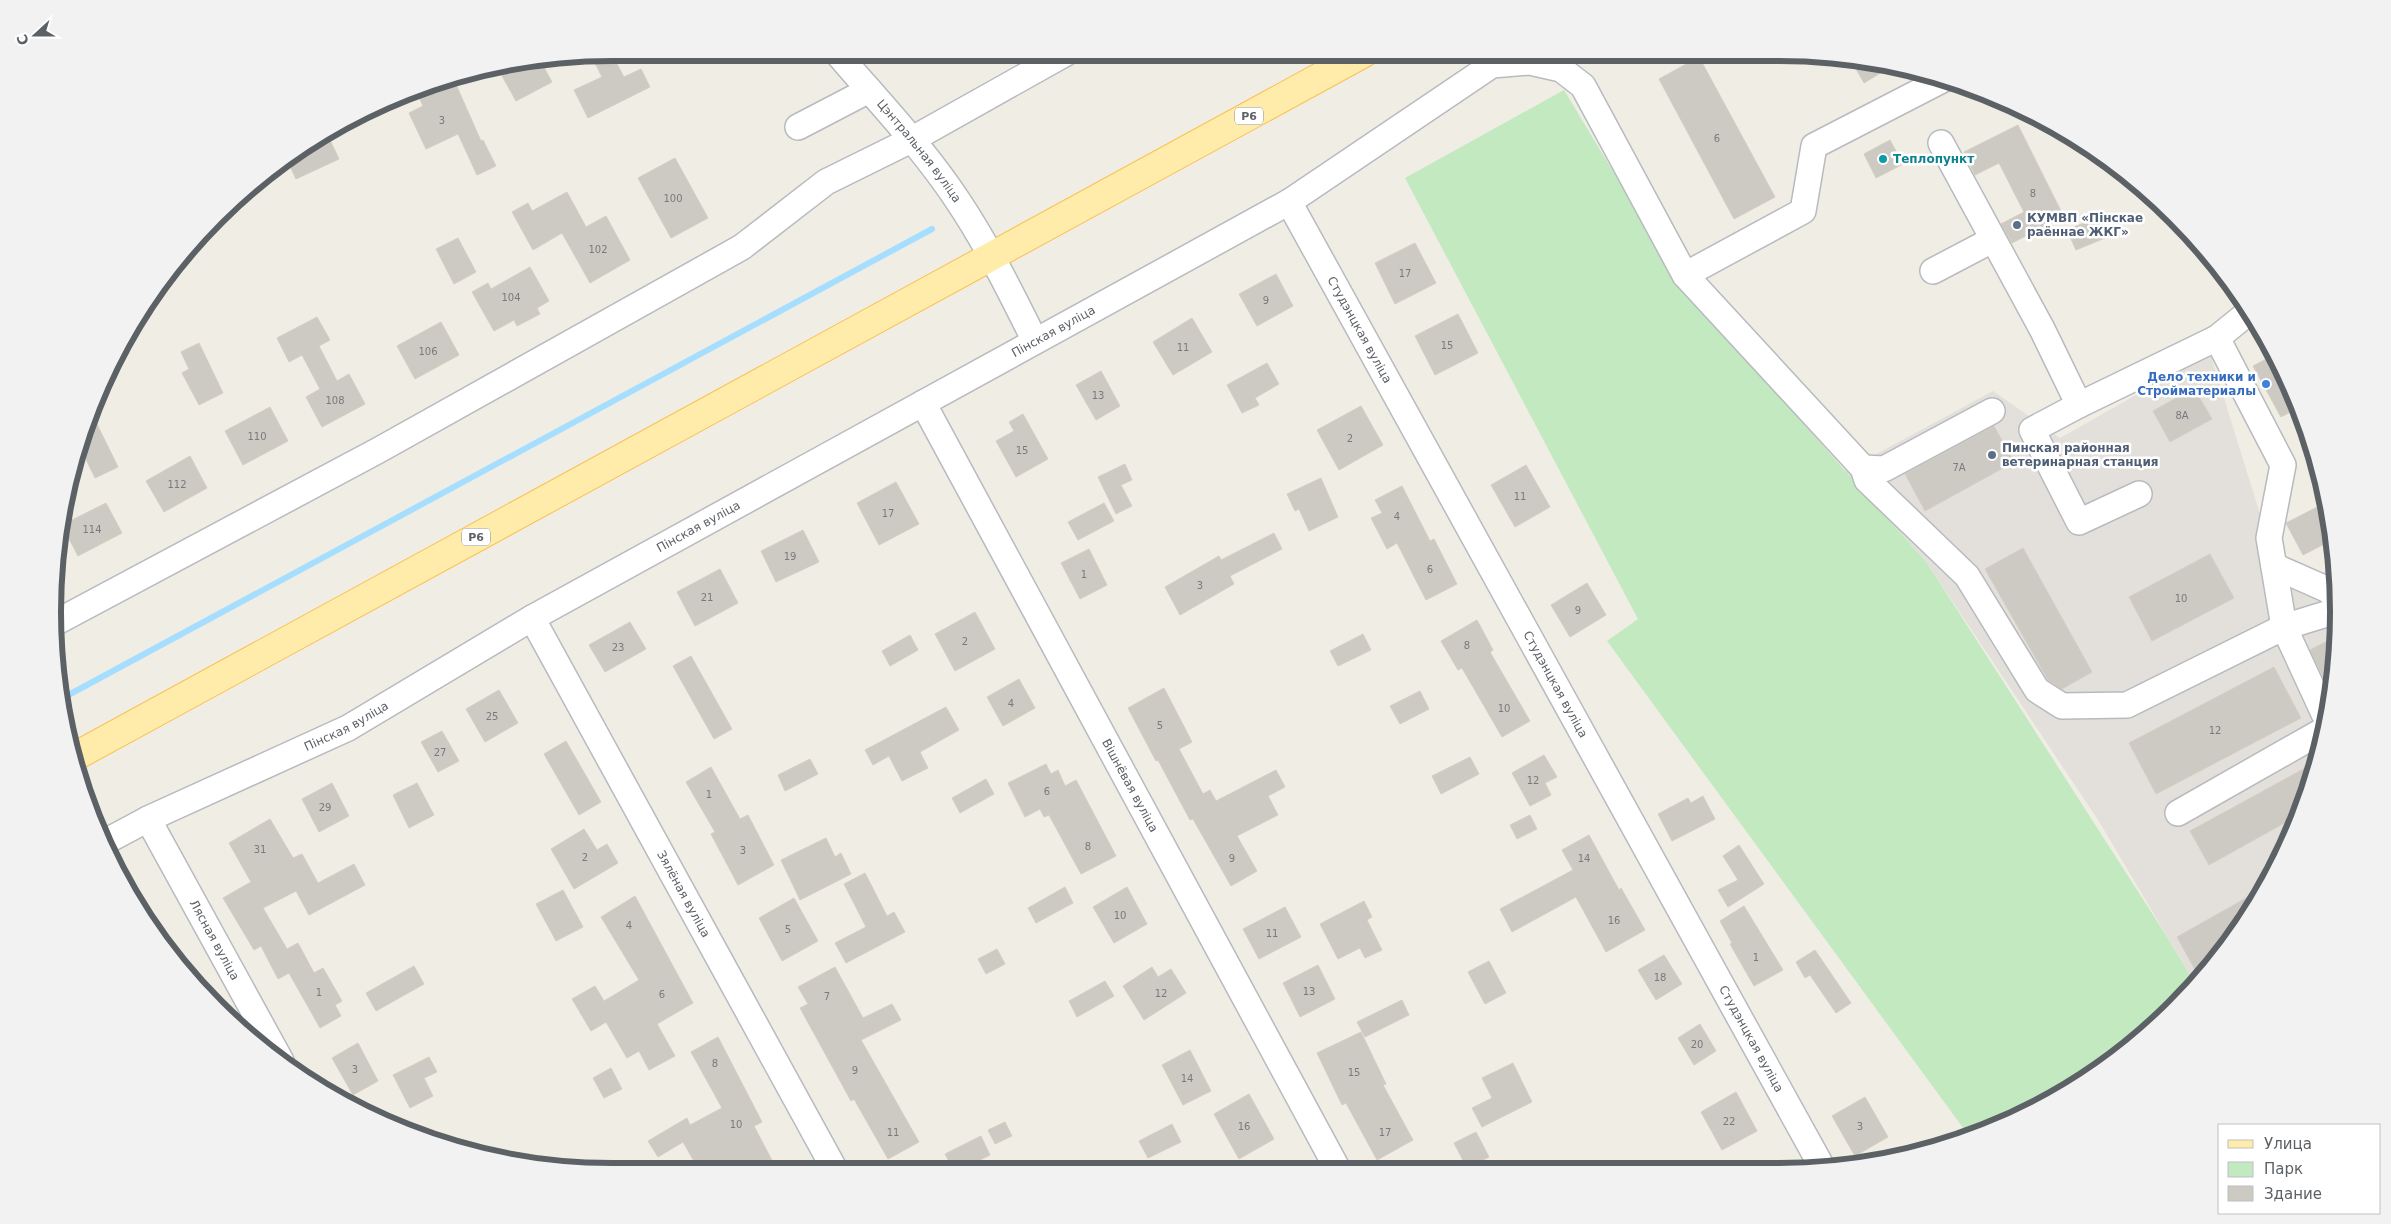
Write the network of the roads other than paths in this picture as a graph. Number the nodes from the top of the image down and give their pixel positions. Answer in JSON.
{"nodes":[{"id":1,"x":845,"y":61,"type":"edge"},
{"id":2,"x":1052,"y":61,"type":"edge"},
{"id":3,"x":1349,"y":61,"type":"edge"},
{"id":4,"x":1935,"y":84,"type":"edge"},
{"id":5,"x":869,"y":90,"type":"junction"},
{"id":6,"x":798,"y":127,"type":"dead end"},
{"id":7,"x":911,"y":140,"type":"junction"},
{"id":8,"x":1942,"y":143,"type":"dead end"},
{"id":9,"x":1289,"y":202,"type":"junction"},
{"id":10,"x":1992,"y":240,"type":"junction"},
{"id":11,"x":992,"y":256,"type":"junction"},
{"id":12,"x":1933,"y":271,"type":"dead end"},
{"id":13,"x":1685,"y":275,"type":"junction"},
{"id":14,"x":2243,"y":317,"type":"edge"},
{"id":15,"x":2217,"y":338,"type":"junction"},
{"id":16,"x":1035,"y":341,"type":"junction"},
{"id":17,"x":923,"y":403,"type":"junction"},
{"id":18,"x":2078,"y":405,"type":"junction"},
{"id":19,"x":1992,"y":411,"type":"dead end"},
{"id":20,"x":1863,"y":468,"type":"junction"},
{"id":21,"x":2138,"y":494,"type":"dead end"},
{"id":22,"x":2274,"y":566,"type":"junction"},
{"id":23,"x":2329,"y":593,"type":"edge"},
{"id":24,"x":2330,"y":597,"type":"edge"},
{"id":25,"x":532,"y":618,"type":"junction"},
{"id":26,"x":61,"y":620,"type":"edge"},
{"id":27,"x":2284,"y":627,"type":"junction"},
{"id":28,"x":2321,"y":707,"type":"edge"},
{"id":29,"x":2315,"y":735,"type":"edge"},
{"id":30,"x":80,"y":754,"type":"edge"},
{"id":31,"x":2178,"y":813,"type":"dead end"},
{"id":32,"x":148,"y":819,"type":"junction"},
{"id":33,"x":110,"y":839,"type":"edge"},
{"id":34,"x":272,"y":1045,"type":"edge"},
{"id":35,"x":1819,"y":1162,"type":"edge"},
{"id":36,"x":831,"y":1163,"type":"edge"},
{"id":37,"x":1334,"y":1163,"type":"edge"}],
"edges":[{"from":1,"to":5,"type":"street","name":"Цэнтральная вуліца"},
{"from":2,"to":7,"type":"street"},
{"from":3,"to":11,"type":"main road","number":"Р6"},
{"from":4,"to":13,"type":"street"},
{"from":5,"to":6,"type":"street"},
{"from":5,"to":7,"type":"street","name":"Цэнтральная вуліца"},
{"from":7,"to":11,"type":"street","name":"Цэнтральная вуліца"},
{"from":7,"to":26,"type":"street"},
{"from":8,"to":10,"type":"street"},
{"from":9,"to":13,"type":"street","name":"Пінская вуліца"},
{"from":9,"to":16,"type":"street","name":"Пінская вуліца"},
{"from":9,"to":35,"type":"street","name":"Студэнцкая вуліца"},
{"from":10,"to":12,"type":"street"},
{"from":10,"to":18,"type":"street"},
{"from":11,"to":16,"type":"street","name":"Цэнтральная вуліца"},
{"from":11,"to":30,"type":"main road","number":"Р6"},
{"from":13,"to":20,"type":"street"},
{"from":14,"to":15,"type":"street"},
{"from":15,"to":18,"type":"street"},
{"from":15,"to":22,"type":"street"},
{"from":16,"to":17,"type":"street","name":"Пінская вуліца"},
{"from":17,"to":25,"type":"street","name":"Пінская вуліца"},
{"from":17,"to":37,"type":"street","name":"Вішнёвая вуліца"},
{"from":18,"to":21,"type":"street"},
{"from":19,"to":20,"type":"street"},
{"from":20,"to":27,"type":"street"},
{"from":22,"to":23,"type":"street"},
{"from":22,"to":27,"type":"street"},
{"from":24,"to":27,"type":"street"},
{"from":25,"to":32,"type":"street","name":"Пінская вуліца"},
{"from":25,"to":36,"type":"street","name":"Зялёная вуліца"},
{"from":27,"to":28,"type":"street"},
{"from":29,"to":31,"type":"street"},
{"from":32,"to":33,"type":"street","name":"Пінская вуліца"},
{"from":32,"to":34,"type":"street","name":"Лясная вуліца"}]}
